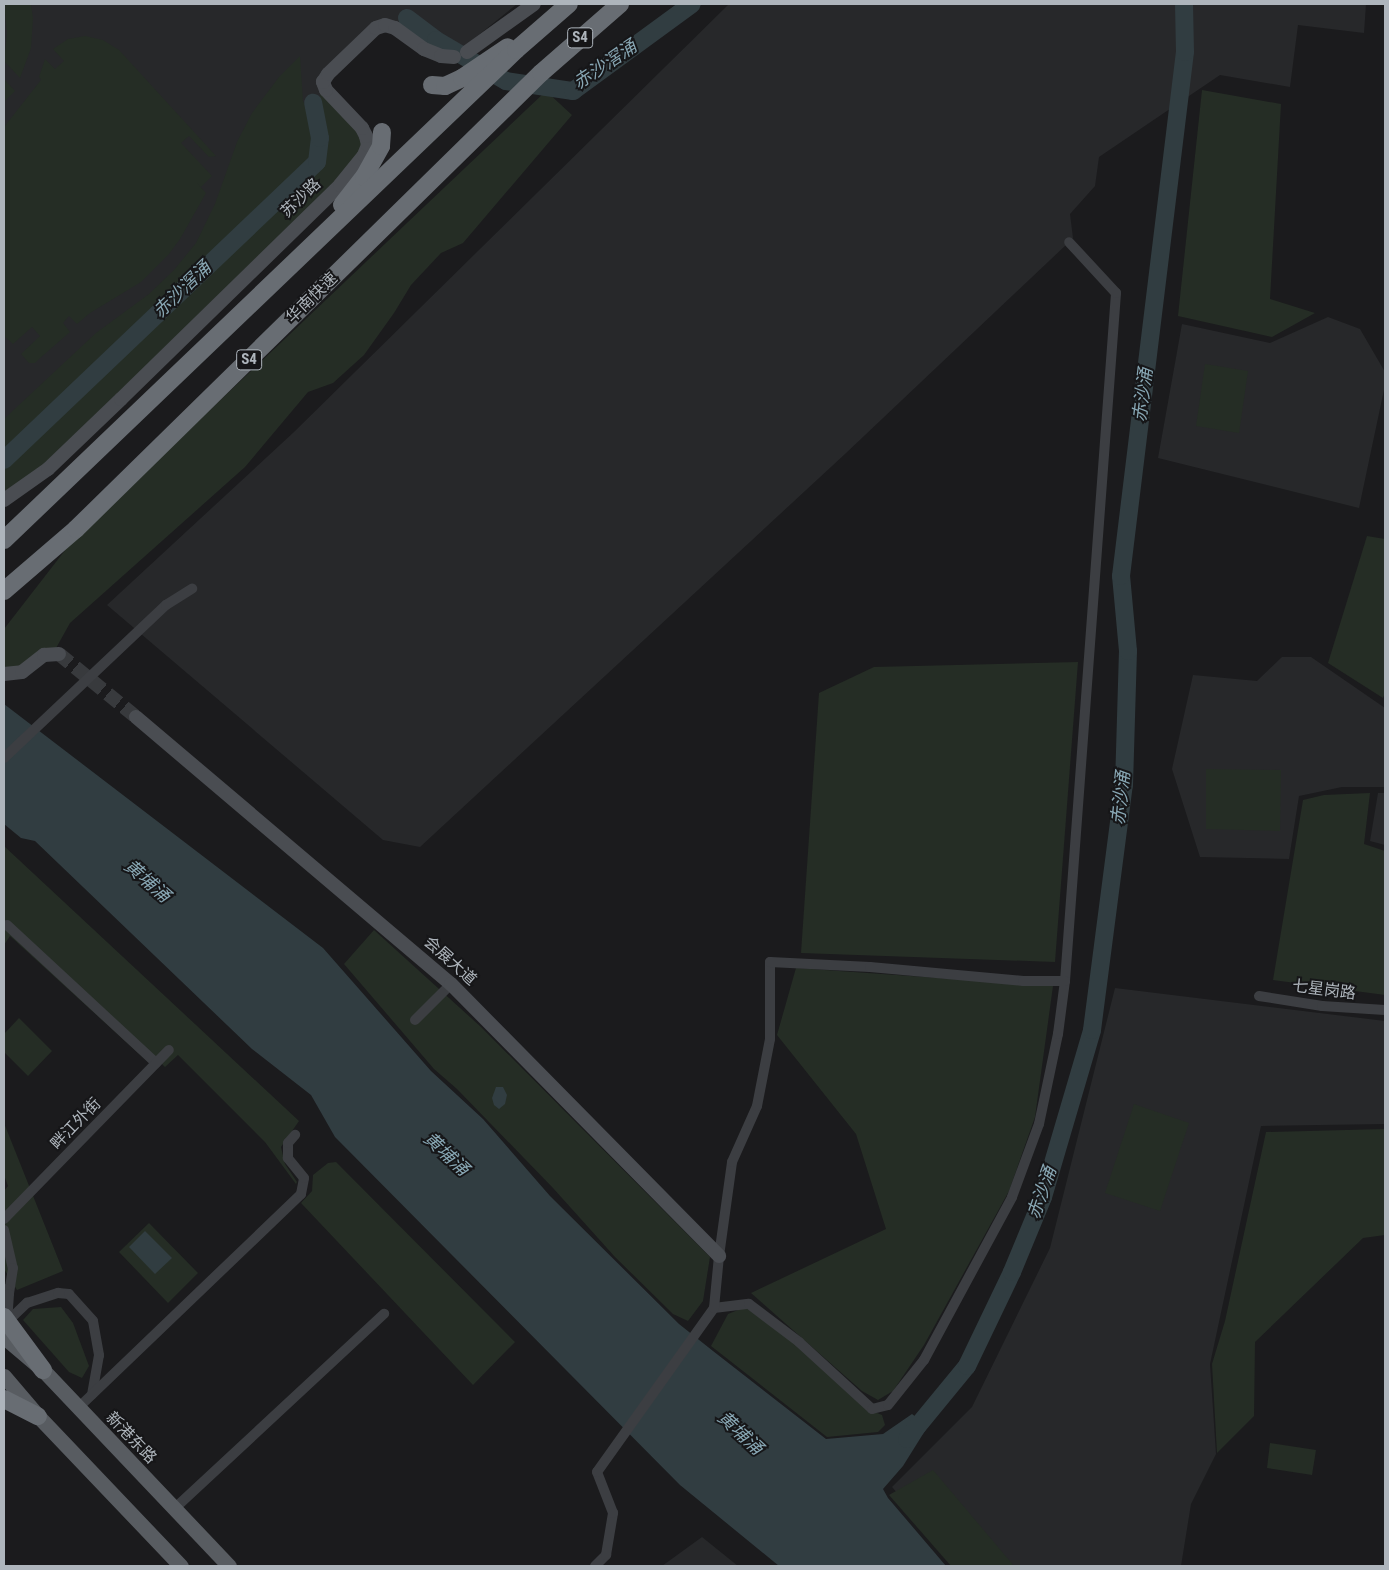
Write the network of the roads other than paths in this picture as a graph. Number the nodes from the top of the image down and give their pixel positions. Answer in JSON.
{"nodes":[{"id":1,"x":534,"y":4,"type":"edge"},
{"id":2,"x":564,"y":4,"type":"edge"},
{"id":3,"x":569,"y":4,"type":"edge"},
{"id":4,"x":620,"y":4,"type":"edge"},
{"id":5,"x":513,"y":48,"type":"junction"},
{"id":6,"x":438,"y":85,"type":"dead end"},
{"id":7,"x":382,"y":132,"type":"dead end"},
{"id":8,"x":1069,"y":242,"type":"dead end"},
{"id":9,"x":304,"y":254,"type":"junction"},
{"id":10,"x":4,"y":500,"type":"edge"},
{"id":11,"x":4,"y":540,"type":"edge"},
{"id":12,"x":192,"y":588,"type":"dead end"},
{"id":13,"x":4,"y":591,"type":"edge"},
{"id":14,"x":59,"y":654,"type":"dead end"},
{"id":15,"x":4,"y":674,"type":"edge"},
{"id":16,"x":136,"y":718,"type":"tunnel mouth"},
{"id":17,"x":4,"y":758,"type":"edge"},
{"id":18,"x":7,"y":925,"type":"dead end"},
{"id":19,"x":1065,"y":981,"type":"junction"},
{"id":20,"x":451,"y":984,"type":"junction"},
{"id":21,"x":1259,"y":996,"type":"dead end"},
{"id":22,"x":1385,"y":1010,"type":"edge"},
{"id":23,"x":415,"y":1020,"type":"dead end"},
{"id":24,"x":169,"y":1050,"type":"dead end"},
{"id":25,"x":156,"y":1063,"type":"junction"},
{"id":26,"x":295,"y":1135,"type":"dead end"},
{"id":27,"x":4,"y":1219,"type":"edge"},
{"id":28,"x":4,"y":1230,"type":"edge"},
{"id":29,"x":719,"y":1256,"type":"junction"},
{"id":30,"x":4,"y":1280,"type":"edge"},
{"id":31,"x":9,"y":1294,"type":"junction"},
{"id":32,"x":714,"y":1308,"type":"junction"},
{"id":33,"x":384,"y":1314,"type":"dead end"},
{"id":34,"x":5,"y":1325,"type":"edge"},
{"id":35,"x":43,"y":1370,"type":"joint"},
{"id":36,"x":4,"y":1376,"type":"edge"},
{"id":37,"x":92,"y":1394,"type":"junction"},
{"id":38,"x":4,"y":1399,"type":"edge"},
{"id":39,"x":78,"y":1408,"type":"junction"},
{"id":40,"x":38,"y":1416,"type":"junction"},
{"id":41,"x":174,"y":1509,"type":"junction"},
{"id":42,"x":181,"y":1566,"type":"edge"},
{"id":43,"x":229,"y":1566,"type":"edge"},
{"id":44,"x":595,"y":1566,"type":"edge"}],
"edges":[{"from":1,"to":10,"type":"street","name":"苏沙路"},
{"from":2,"to":5,"type":"highway"},
{"from":3,"to":5,"type":"highway","number":"S4"},
{"from":4,"to":13,"type":"highway","name":"华南快速","number":"S4"},
{"from":5,"to":6,"type":"highway"},
{"from":5,"to":9,"type":"highway","number":"S4"},
{"from":7,"to":9,"type":"highway"},
{"from":8,"to":19,"type":"street"},
{"from":9,"to":11,"type":"highway","number":"S4"},
{"from":12,"to":17,"type":"street"},
{"from":14,"to":15,"type":"street"},
{"from":16,"to":20,"type":"street","name":"会展大道"},
{"from":18,"to":25,"type":"street"},
{"from":19,"to":29,"type":"street"},
{"from":19,"to":32,"type":"street"},
{"from":20,"to":23,"type":"street"},
{"from":20,"to":29,"type":"street","name":"会展大道"},
{"from":21,"to":22,"type":"street","name":"七星岗路"},
{"from":24,"to":25,"type":"street","name":"畔江外街"},
{"from":25,"to":27,"type":"street","name":"畔江外街"},
{"from":26,"to":37,"type":"street"},
{"from":28,"to":31,"type":"street"},
{"from":29,"to":32,"type":"street"},
{"from":30,"to":31,"type":"street"},
{"from":31,"to":34,"type":"street"},
{"from":32,"to":44,"type":"street"},
{"from":33,"to":41,"type":"street"},
{"from":34,"to":35,"type":"highway"},
{"from":34,"to":37,"type":"street"},
{"from":35,"to":39,"type":"main road","name":"新港东路"},
{"from":36,"to":40,"type":"main road"},
{"from":37,"to":39,"type":"street"},
{"from":38,"to":40,"type":"highway"},
{"from":39,"to":41,"type":"main road","name":"新港东路"},
{"from":40,"to":42,"type":"main road"},
{"from":41,"to":43,"type":"main road","name":"新港东路"}]}
